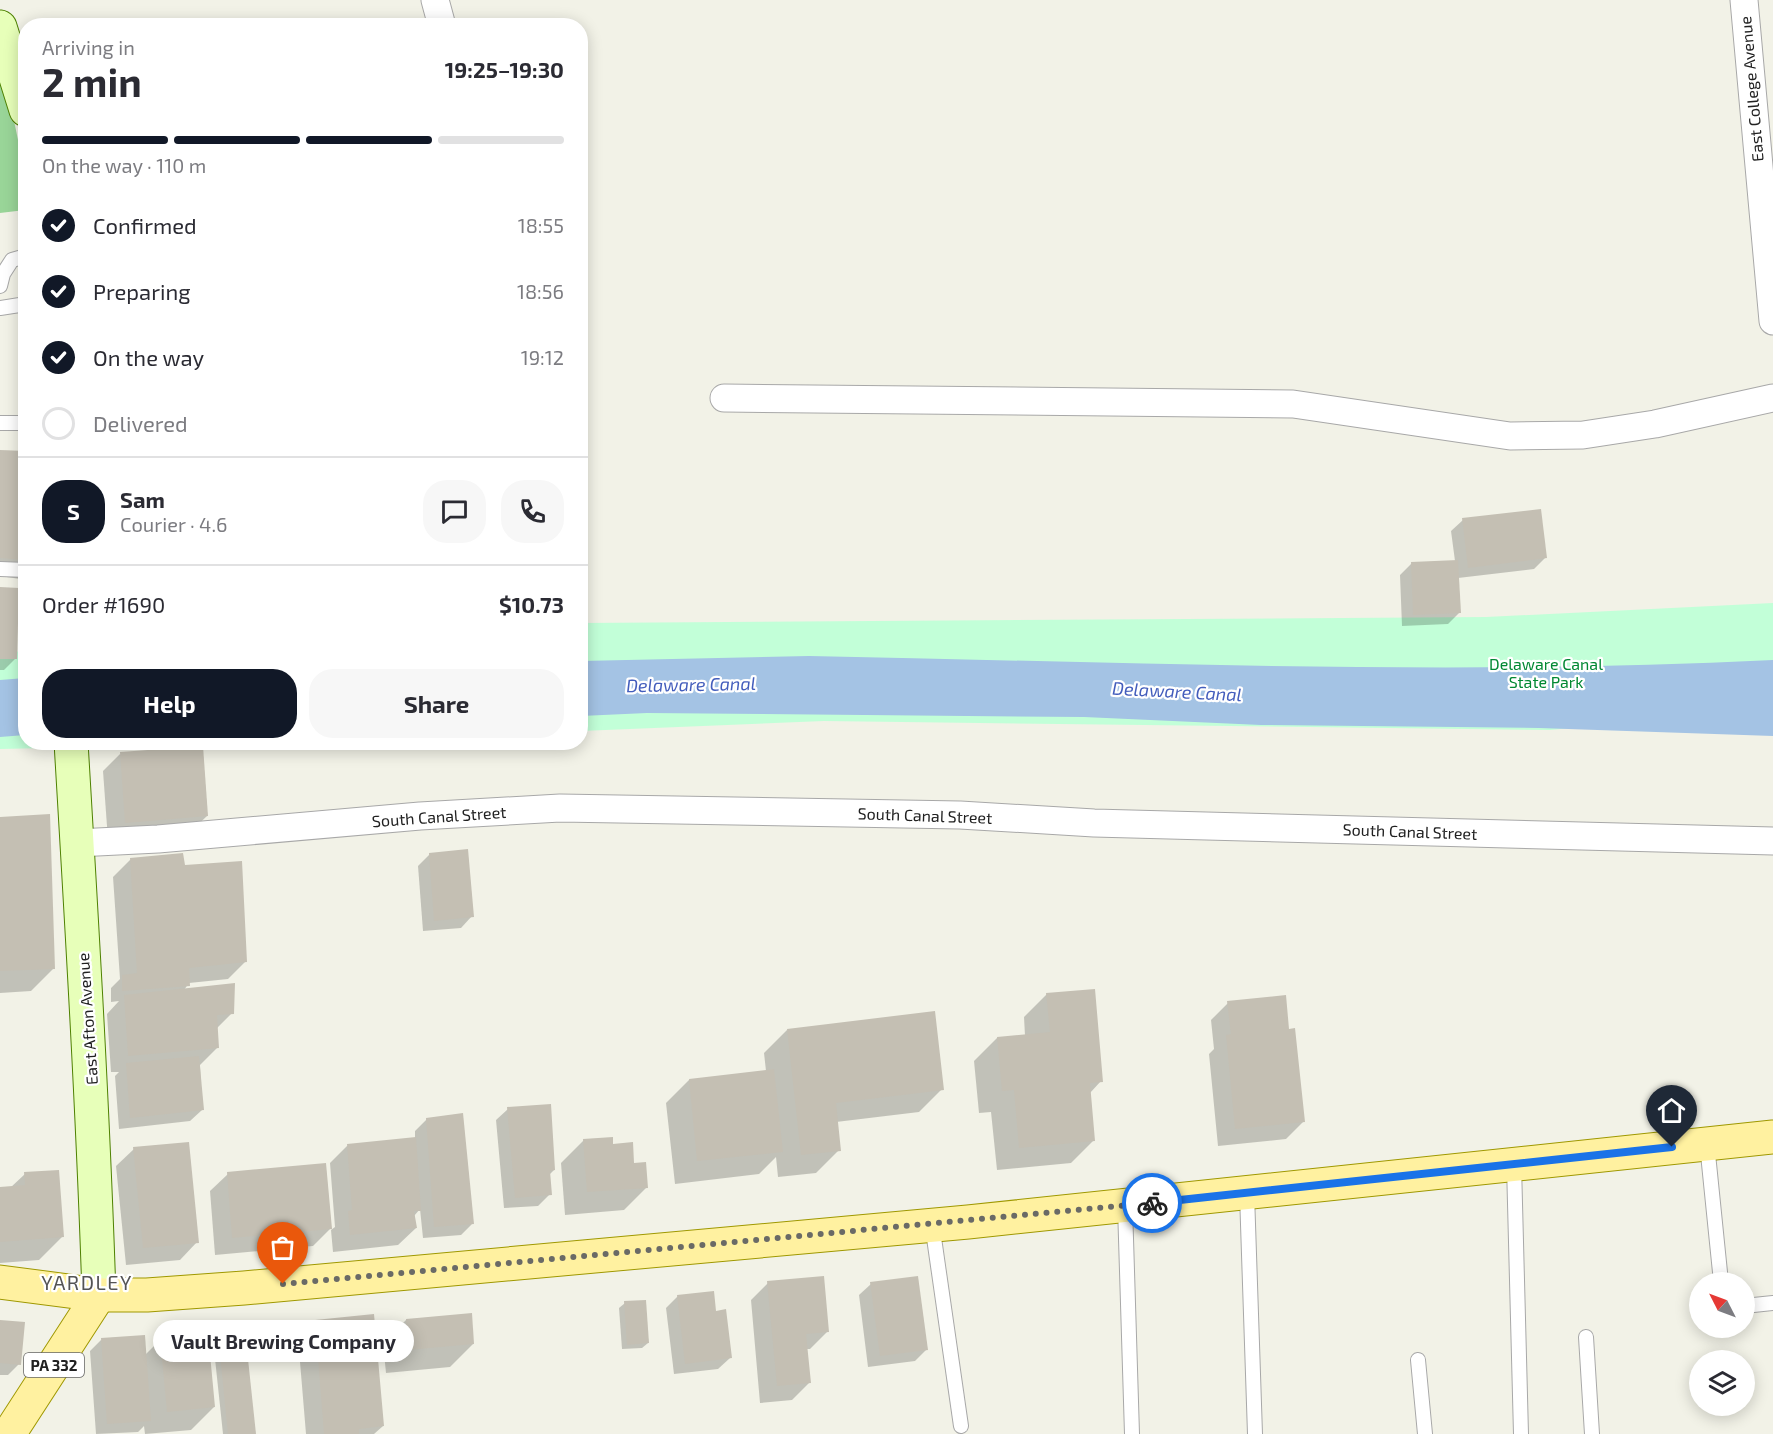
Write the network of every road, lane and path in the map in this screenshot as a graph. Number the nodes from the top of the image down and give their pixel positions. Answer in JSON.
{"nodes":[{"id":1,"x":435,"y":0,"type":"edge"},
{"id":2,"x":1744,"y":0,"type":"edge"},
{"id":3,"x":440,"y":18,"type":"edge"},
{"id":4,"x":0,"y":27,"type":"edge"},
{"id":5,"x":18,"y":84,"type":"edge"},
{"id":6,"x":1763,"y":123,"type":"edge"},
{"id":7,"x":18,"y":258,"type":"edge"},
{"id":8,"x":0,"y":286,"type":"edge"},
{"id":9,"x":18,"y":305,"type":"edge"},
{"id":10,"x":0,"y":308,"type":"edge"},
{"id":11,"x":1773,"y":321,"type":"edge"},
{"id":12,"x":724,"y":398,"type":"dead end"},
{"id":13,"x":1773,"y":398,"type":"edge"},
{"id":14,"x":0,"y":423,"type":"edge"},
{"id":15,"x":18,"y":423,"type":"edge"},
{"id":16,"x":0,"y":568,"type":"edge"},
{"id":17,"x":18,"y":569,"type":"edge"},
{"id":18,"x":71,"y":750,"type":"edge"},
{"id":19,"x":1773,"y":841,"type":"edge"},
{"id":20,"x":77,"y":843,"type":"junction"},
{"id":21,"x":1773,"y":1137,"type":"edge"},
{"id":22,"x":1707,"y":1144,"type":"junction"},
{"id":23,"x":1514,"y":1165,"type":"junction"},
{"id":24,"x":1247,"y":1194,"type":"junction"},
{"id":25,"x":1125,"y":1206,"type":"junction"},
{"id":26,"x":932,"y":1224,"type":"junction"},
{"id":27,"x":1719,"y":1272,"type":"edge"},
{"id":28,"x":0,"y":1282,"type":"edge"},
{"id":29,"x":99,"y":1295,"type":"junction"},
{"id":30,"x":1773,"y":1303,"type":"edge"},
{"id":31,"x":1755,"y":1305,"type":"edge"},
{"id":32,"x":1586,"y":1337,"type":"dead end"},
{"id":33,"x":1418,"y":1360,"type":"dead end"},
{"id":34,"x":962,"y":1426,"type":"dead end"},
{"id":35,"x":9,"y":1434,"type":"edge"},
{"id":36,"x":1132,"y":1434,"type":"edge"},
{"id":37,"x":1256,"y":1434,"type":"edge"},
{"id":38,"x":1425,"y":1434,"type":"edge"},
{"id":39,"x":1521,"y":1434,"type":"edge"},
{"id":40,"x":1592,"y":1434,"type":"edge"}],
"edges":[{"from":1,"to":3,"type":"street"},
{"from":2,"to":6,"type":"street","name":"East College Avenue"},
{"from":4,"to":5,"type":"main road"},
{"from":6,"to":11,"type":"street","name":"East College Avenue"},
{"from":7,"to":8,"type":"lane"},
{"from":9,"to":10,"type":"lane"},
{"from":12,"to":13,"type":"street"},
{"from":14,"to":15,"type":"lane"},
{"from":16,"to":17,"type":"lane"},
{"from":18,"to":20,"type":"main road","name":"East Afton Avenue"},
{"from":19,"to":20,"type":"street","name":"South Canal Street"},
{"from":20,"to":29,"type":"main road","name":"East Afton Avenue"},
{"from":21,"to":22,"type":"main road"},
{"from":22,"to":23,"type":"main road"},
{"from":22,"to":27,"type":"lane"},
{"from":23,"to":24,"type":"main road"},
{"from":23,"to":39,"type":"lane"},
{"from":24,"to":25,"type":"main road"},
{"from":24,"to":37,"type":"lane"},
{"from":25,"to":26,"type":"main road"},
{"from":25,"to":36,"type":"lane"},
{"from":26,"to":29,"type":"main road"},
{"from":26,"to":34,"type":"lane"},
{"from":28,"to":29,"type":"main road"},
{"from":29,"to":35,"type":"main road","number":"PA 332"},
{"from":30,"to":31,"type":"lane"},
{"from":32,"to":40,"type":"lane"},
{"from":33,"to":38,"type":"lane"}]}
